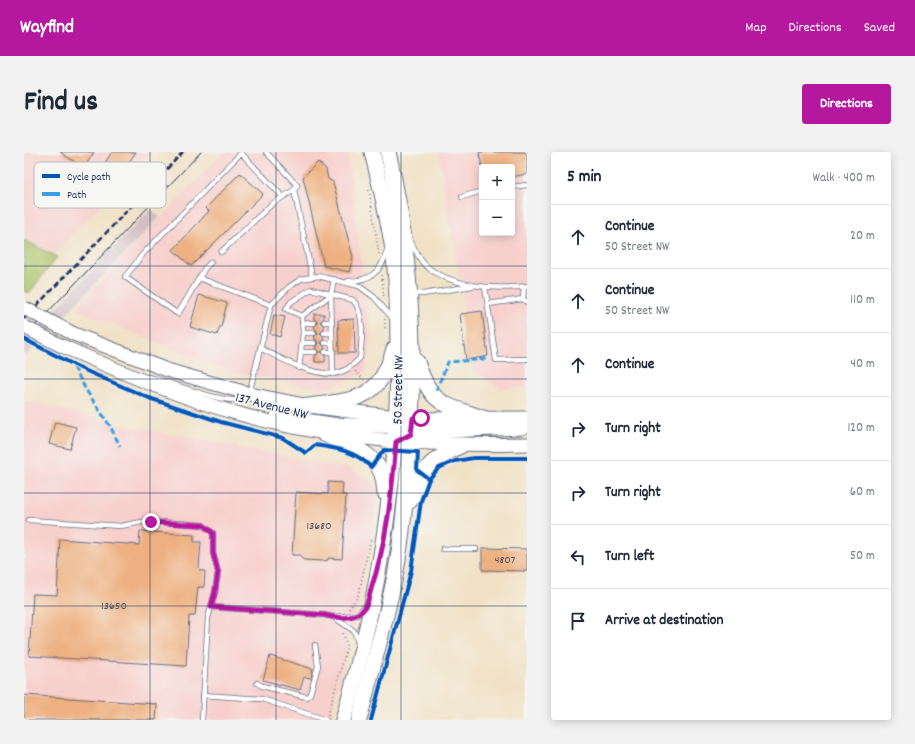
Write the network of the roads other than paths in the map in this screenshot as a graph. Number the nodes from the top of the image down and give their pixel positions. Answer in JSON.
{"nodes":[{"id":1,"x":266,"y":152,"type":"edge"},
{"id":2,"x":372,"y":152,"type":"edge"},
{"id":3,"x":388,"y":152,"type":"edge"},
{"id":4,"x":527,"y":185,"type":"edge"},
{"id":5,"x":515,"y":187,"type":"edge"},
{"id":6,"x":294,"y":190,"type":"junction"},
{"id":7,"x":479,"y":193,"type":"edge"},
{"id":8,"x":282,"y":196,"type":"junction"},
{"id":9,"x":462,"y":197,"type":"dead end"},
{"id":10,"x":387,"y":220,"type":"junction"},
{"id":11,"x":403,"y":228,"type":"junction"},
{"id":12,"x":221,"y":252,"type":"dead end"},
{"id":13,"x":211,"y":262,"type":"dead end"},
{"id":14,"x":312,"y":276,"type":"junction"},
{"id":15,"x":199,"y":278,"type":"junction"},
{"id":16,"x":334,"y":279,"type":"junction"},
{"id":17,"x":396,"y":280,"type":"junction"},
{"id":18,"x":345,"y":281,"type":"junction"},
{"id":19,"x":473,"y":286,"type":"junction"},
{"id":20,"x":525,"y":286,"type":"edge"},
{"id":21,"x":485,"y":287,"type":"junction"},
{"id":22,"x":411,"y":294,"type":"junction"},
{"id":23,"x":331,"y":295,"type":"junction"},
{"id":24,"x":525,"y":300,"type":"edge"},
{"id":25,"x":488,"y":304,"type":"junction"},
{"id":26,"x":271,"y":305,"type":"junction"},
{"id":27,"x":24,"y":308,"type":"edge"},
{"id":28,"x":302,"y":316,"type":"junction"},
{"id":29,"x":324,"y":322,"type":"dead end"},
{"id":30,"x":332,"y":322,"type":"junction"},
{"id":31,"x":314,"y":323,"type":"dead end"},
{"id":32,"x":302,"y":324,"type":"junction"},
{"id":33,"x":24,"y":327,"type":"edge"},
{"id":34,"x":398,"y":329,"type":"junction"},
{"id":35,"x":302,"y":333,"type":"junction"},
{"id":36,"x":314,"y":333,"type":"dead end"},
{"id":37,"x":324,"y":333,"type":"dead end"},
{"id":38,"x":332,"y":333,"type":"junction"},
{"id":39,"x":302,"y":343,"type":"junction"},
{"id":40,"x":314,"y":343,"type":"dead end"},
{"id":41,"x":325,"y":343,"type":"dead end"},
{"id":42,"x":332,"y":343,"type":"junction"},
{"id":43,"x":260,"y":348,"type":"junction"},
{"id":44,"x":413,"y":351,"type":"junction"},
{"id":45,"x":300,"y":352,"type":"junction"},
{"id":46,"x":315,"y":352,"type":"dead end"},
{"id":47,"x":325,"y":352,"type":"dead end"},
{"id":48,"x":332,"y":352,"type":"junction"},
{"id":49,"x":527,"y":359,"type":"edge"},
{"id":50,"x":299,"y":368,"type":"junction"},
{"id":51,"x":122,"y":372,"type":"junction"},
{"id":52,"x":333,"y":374,"type":"junction"},
{"id":53,"x":250,"y":394,"type":"junction"},
{"id":54,"x":309,"y":406,"type":"junction"},
{"id":55,"x":241,"y":415,"type":"junction"},
{"id":56,"x":413,"y":418,"type":"junction"},
{"id":57,"x":527,"y":418,"type":"edge"},
{"id":58,"x":486,"y":419,"type":"junction"},
{"id":59,"x":527,"y":426,"type":"edge"},
{"id":60,"x":402,"y":432,"type":"junction"},
{"id":61,"x":324,"y":434,"type":"junction"},
{"id":62,"x":527,"y":444,"type":"edge"},
{"id":63,"x":462,"y":445,"type":"junction"},
{"id":64,"x":388,"y":508,"type":"junction"},
{"id":65,"x":404,"y":517,"type":"junction"},
{"id":66,"x":29,"y":520,"type":"dead end"},
{"id":67,"x":443,"y":549,"type":"dead end"},
{"id":68,"x":476,"y":549,"type":"dead end"},
{"id":69,"x":379,"y":566,"type":"junction"},
{"id":70,"x":211,"y":607,"type":"junction"},
{"id":71,"x":334,"y":617,"type":"junction"},
{"id":72,"x":316,"y":645,"type":"dead end"},
{"id":73,"x":360,"y":661,"type":"junction"},
{"id":74,"x":257,"y":682,"type":"dead end"},
{"id":75,"x":203,"y":695,"type":"junction"},
{"id":76,"x":202,"y":720,"type":"edge"},
{"id":77,"x":326,"y":720,"type":"edge"},
{"id":78,"x":343,"y":720,"type":"edge"},
{"id":79,"x":359,"y":720,"type":"edge"}],
"edges":[{"from":1,"to":6,"type":"lane"},
{"from":2,"to":10,"type":"main road","name":"50 Street NW"},
{"from":3,"to":11,"type":"main road","name":"50 Street NW"},
{"from":4,"to":5,"type":"lane"},
{"from":6,"to":8,"type":"lane"},
{"from":6,"to":14,"type":"lane"},
{"from":7,"to":9,"type":"lane"},
{"from":8,"to":12,"type":"lane"},
{"from":8,"to":15,"type":"lane"},
{"from":10,"to":17,"type":"main road","name":"50 Street NW"},
{"from":10,"to":18,"type":"lane"},
{"from":11,"to":19,"type":"lane"},
{"from":11,"to":22,"type":"main road","name":"50 Street NW"},
{"from":13,"to":15,"type":"lane"},
{"from":14,"to":16,"type":"lane"},
{"from":14,"to":26,"type":"lane"},
{"from":15,"to":26,"type":"lane"},
{"from":16,"to":18,"type":"lane"},
{"from":16,"to":23,"type":"lane"},
{"from":17,"to":22,"type":"lane"},
{"from":17,"to":34,"type":"main road","name":"50 Street NW"},
{"from":18,"to":34,"type":"lane"},
{"from":19,"to":21,"type":"lane"},
{"from":19,"to":22,"type":"lane"},
{"from":20,"to":21,"type":"lane"},
{"from":20,"to":24,"type":"lane"},
{"from":21,"to":25,"type":"lane"},
{"from":22,"to":44,"type":"main road","name":"50 Street NW"},
{"from":23,"to":28,"type":"lane"},
{"from":23,"to":28,"type":"lane"},
{"from":23,"to":30,"type":"lane"},
{"from":23,"to":52,"type":"lane"},
{"from":24,"to":25,"type":"lane"},
{"from":25,"to":49,"type":"lane"},
{"from":26,"to":43,"type":"lane"},
{"from":27,"to":53,"type":"main road","name":"137 Avenue NW","bridge":true},
{"from":28,"to":32,"type":"lane"},
{"from":29,"to":30,"type":"lane"},
{"from":30,"to":38,"type":"lane"},
{"from":31,"to":32,"type":"lane"},
{"from":32,"to":35,"type":"lane"},
{"from":33,"to":51,"type":"main road","name":"137 Avenue NW","bridge":true},
{"from":34,"to":54,"type":"main road"},
{"from":34,"to":60,"type":"main road","name":"50 Street NW"},
{"from":35,"to":36,"type":"lane"},
{"from":35,"to":39,"type":"lane"},
{"from":37,"to":38,"type":"lane"},
{"from":38,"to":42,"type":"lane"},
{"from":39,"to":40,"type":"lane"},
{"from":39,"to":45,"type":"lane"},
{"from":41,"to":42,"type":"lane"},
{"from":42,"to":48,"type":"lane"},
{"from":43,"to":50,"type":"lane"},
{"from":43,"to":53,"type":"lane"},
{"from":44,"to":56,"type":"main road","name":"50 Street NW"},
{"from":44,"to":58,"type":"main road"},
{"from":45,"to":46,"type":"lane"},
{"from":45,"to":50,"type":"lane"},
{"from":47,"to":48,"type":"lane"},
{"from":48,"to":52,"type":"lane"},
{"from":50,"to":52,"type":"lane"},
{"from":51,"to":53,"type":"lane"},
{"from":51,"to":55,"type":"main road","name":"137 Avenue NW"},
{"from":53,"to":54,"type":"main road","name":"137 Avenue NW"},
{"from":54,"to":60,"type":"main road","name":"137 Avenue NW"},
{"from":55,"to":60,"type":"main road"},
{"from":55,"to":61,"type":"main road","name":"137 Avenue NW"},
{"from":56,"to":58,"type":"main road"},
{"from":56,"to":60,"type":"main road","name":"50 Street NW"},
{"from":57,"to":58,"type":"main road"},
{"from":59,"to":60,"type":"main road"},
{"from":60,"to":61,"type":"main road","name":"137 Avenue NW"},
{"from":60,"to":63,"type":"main road","name":"137 Avenue NW"},
{"from":60,"to":64,"type":"main road","name":"50 Street NW"},
{"from":60,"to":65,"type":"main road","name":"50 Street NW"},
{"from":61,"to":64,"type":"main road"},
{"from":62,"to":63,"type":"main road","name":"137 Avenue NW"},
{"from":63,"to":65,"type":"main road"},
{"from":64,"to":69,"type":"main road","name":"50 Street NW"},
{"from":65,"to":79,"type":"main road","name":"50 Street NW"},
{"from":66,"to":70,"type":"lane"},
{"from":67,"to":68,"type":"lane"},
{"from":69,"to":71,"type":"lane"},
{"from":69,"to":73,"type":"main road","name":"50 Street NW"},
{"from":70,"to":71,"type":"lane"},
{"from":70,"to":75,"type":"lane"},
{"from":71,"to":73,"type":"lane"},
{"from":72,"to":74,"type":"lane"},
{"from":73,"to":78,"type":"main road","name":"50 Street NW"},
{"from":75,"to":76,"type":"lane"},
{"from":75,"to":77,"type":"lane"}]}
